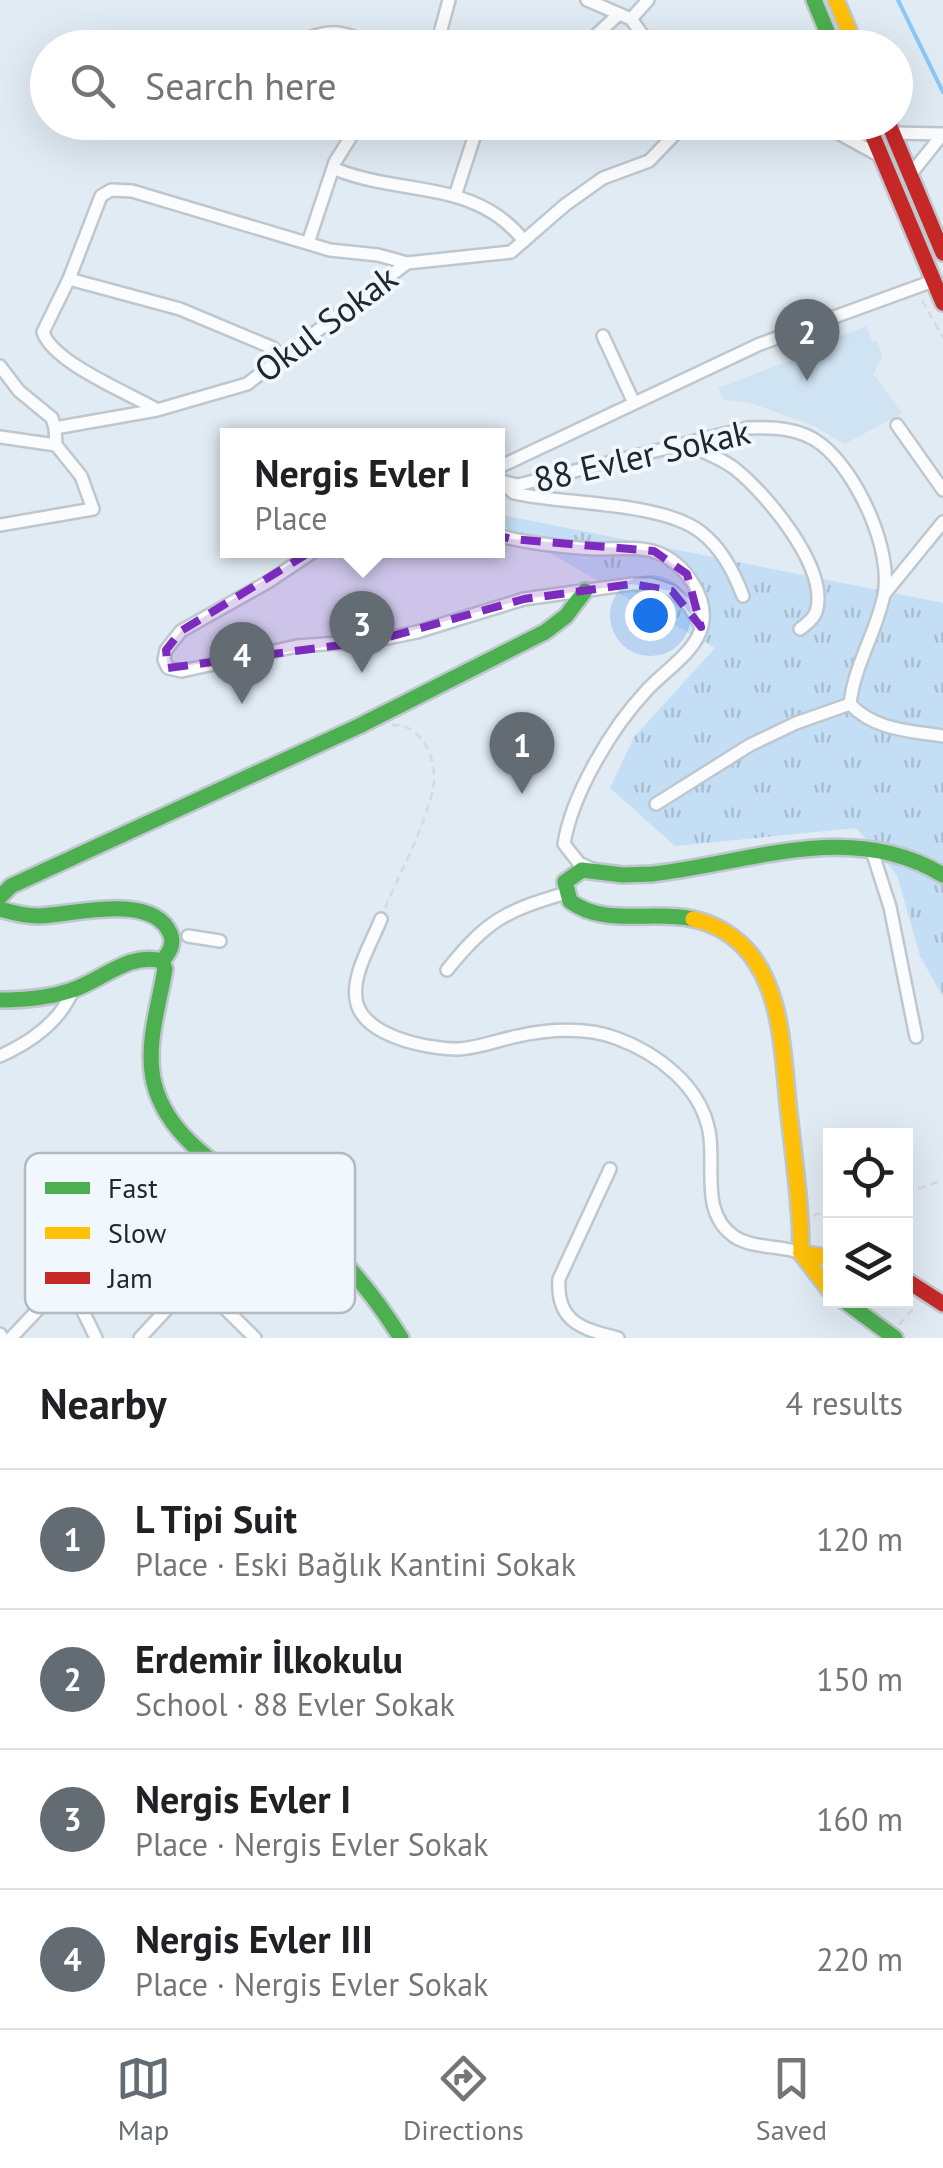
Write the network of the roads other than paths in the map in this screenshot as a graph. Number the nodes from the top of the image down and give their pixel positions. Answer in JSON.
{"nodes":[{"id":1,"x":449,"y":0,"type":"edge"},
{"id":2,"x":587,"y":0,"type":"edge"},
{"id":3,"x":648,"y":0,"type":"edge"},
{"id":4,"x":814,"y":0,"type":"edge"},
{"id":5,"x":836,"y":0,"type":"edge"},
{"id":6,"x":625,"y":16,"type":"junction"},
{"id":7,"x":441,"y":30,"type":"edge"},
{"id":8,"x":606,"y":30,"type":"edge"},
{"id":9,"x":637,"y":30,"type":"edge"},
{"id":10,"x":826,"y":30,"type":"edge"},
{"id":11,"x":848,"y":30,"type":"edge"},
{"id":12,"x":913,"y":131,"type":"edge"},
{"id":13,"x":942,"y":135,"type":"edge"},
{"id":14,"x":349,"y":140,"type":"edge"},
{"id":15,"x":473,"y":140,"type":"edge"},
{"id":16,"x":670,"y":140,"type":"edge"},
{"id":17,"x":851,"y":140,"type":"edge"},
{"id":18,"x":875,"y":140,"type":"edge"},
{"id":19,"x":895,"y":140,"type":"edge"},
{"id":20,"x":882,"y":157,"type":"junction"},
{"id":21,"x":335,"y":169,"type":"junction"},
{"id":22,"x":910,"y":175,"type":"junction"},
{"id":23,"x":456,"y":196,"type":"junction"},
{"id":24,"x":524,"y":241,"type":"junction"},
{"id":25,"x":308,"y":243,"type":"junction"},
{"id":26,"x":943,"y":253,"type":"edge"},
{"id":27,"x":407,"y":263,"type":"junction"},
{"id":28,"x":70,"y":279,"type":"junction"},
{"id":29,"x":933,"y":280,"type":"junction"},
{"id":30,"x":943,"y":303,"type":"edge"},
{"id":31,"x":603,"y":336,"type":"dead end"},
{"id":32,"x":282,"y":358,"type":"junction"},
{"id":33,"x":0,"y":366,"type":"edge"},
{"id":34,"x":634,"y":403,"type":"junction"},
{"id":35,"x":157,"y":410,"type":"junction"},
{"id":36,"x":897,"y":424,"type":"dead end"},
{"id":37,"x":56,"y":428,"type":"junction"},
{"id":38,"x":0,"y":437,"type":"edge"},
{"id":39,"x":685,"y":444,"type":"junction"},
{"id":40,"x":56,"y":445,"type":"junction"},
{"id":41,"x":505,"y":464,"type":"edge"},
{"id":42,"x":505,"y":480,"type":"edge"},
{"id":43,"x":505,"y":484,"type":"edge"},
{"id":44,"x":943,"y":490,"type":"edge"},
{"id":45,"x":943,"y":522,"type":"edge"},
{"id":46,"x":0,"y":525,"type":"edge"},
{"id":47,"x":505,"y":536,"type":"edge"},
{"id":48,"x":304,"y":558,"type":"edge"},
{"id":49,"x":585,"y":591,"type":"junction"},
{"id":50,"x":884,"y":594,"type":"junction"},
{"id":51,"x":744,"y":596,"type":"dead end"},
{"id":52,"x":702,"y":628,"type":"junction"},
{"id":53,"x":800,"y":629,"type":"dead end"},
{"id":54,"x":850,"y":704,"type":"junction"},
{"id":55,"x":943,"y":736,"type":"edge"},
{"id":56,"x":656,"y":804,"type":"dead end"},
{"id":57,"x":564,"y":844,"type":"junction"},
{"id":58,"x":871,"y":848,"type":"junction"},
{"id":59,"x":593,"y":869,"type":"junction"},
{"id":60,"x":943,"y":875,"type":"edge"},
{"id":61,"x":566,"y":888,"type":"junction"},
{"id":62,"x":0,"y":898,"type":"edge"},
{"id":63,"x":0,"y":910,"type":"edge"},
{"id":64,"x":380,"y":919,"type":"road end"},
{"id":65,"x":188,"y":936,"type":"dead end"},
{"id":66,"x":220,"y":941,"type":"dead end"},
{"id":67,"x":164,"y":965,"type":"junction"},
{"id":68,"x":447,"y":970,"type":"dead end"},
{"id":69,"x":73,"y":990,"type":"junction"},
{"id":70,"x":0,"y":1000,"type":"edge"},
{"id":71,"x":916,"y":1037,"type":"dead end"},
{"id":72,"x":0,"y":1056,"type":"edge"},
{"id":73,"x":206,"y":1153,"type":"edge"},
{"id":74,"x":610,"y":1169,"type":"dead end"},
{"id":75,"x":802,"y":1253,"type":"junction"},
{"id":76,"x":823,"y":1257,"type":"edge"},
{"id":77,"x":355,"y":1276,"type":"edge"},
{"id":78,"x":823,"y":1281,"type":"edge"},
{"id":79,"x":913,"y":1284,"type":"edge"},
{"id":80,"x":943,"y":1304,"type":"edge"},
{"id":81,"x":854,"y":1308,"type":"edge"},
{"id":82,"x":35,"y":1313,"type":"edge"},
{"id":83,"x":84,"y":1313,"type":"edge"},
{"id":84,"x":163,"y":1313,"type":"edge"},
{"id":85,"x":230,"y":1313,"type":"edge"},
{"id":86,"x":596,"y":1336,"type":"edge"},
{"id":87,"x":894,"y":1336,"type":"edge"},
{"id":88,"x":11,"y":1338,"type":"edge"},
{"id":89,"x":96,"y":1338,"type":"edge"},
{"id":90,"x":140,"y":1338,"type":"edge"},
{"id":91,"x":255,"y":1338,"type":"edge"},
{"id":92,"x":400,"y":1338,"type":"edge"},
{"id":93,"x":618,"y":1338,"type":"edge"}],
"edges":[{"from":1,"to":7,"type":"street"},
{"from":2,"to":6,"type":"street"},
{"from":3,"to":6,"type":"street"},
{"from":4,"to":10,"type":"main road"},
{"from":5,"to":11,"type":"main road"},
{"from":6,"to":8,"type":"street"},
{"from":6,"to":9,"type":"street"},
{"from":12,"to":13,"type":"street"},
{"from":13,"to":22,"type":"street"},
{"from":14,"to":21,"type":"street"},
{"from":15,"to":23,"type":"street"},
{"from":16,"to":24,"type":"street","name":"Okul Sokak"},
{"from":17,"to":20,"type":"street"},
{"from":18,"to":20,"type":"main road"},
{"from":19,"to":22,"type":"main road"},
{"from":20,"to":29,"type":"main road"},
{"from":21,"to":23,"type":"street"},
{"from":21,"to":25,"type":"street"},
{"from":22,"to":26,"type":"main road"},
{"from":23,"to":24,"type":"street"},
{"from":24,"to":27,"type":"street","name":"Okul Sokak"},
{"from":25,"to":27,"type":"street"},
{"from":25,"to":28,"type":"street"},
{"from":27,"to":32,"type":"street","name":"Okul Sokak"},
{"from":28,"to":32,"type":"street"},
{"from":28,"to":35,"type":"street"},
{"from":29,"to":30,"type":"main road"},
{"from":29,"to":34,"type":"street"},
{"from":31,"to":34,"type":"street"},
{"from":32,"to":35,"type":"street","name":"Okul Sokak"},
{"from":33,"to":37,"type":"street"},
{"from":34,"to":41,"type":"street"},
{"from":35,"to":37,"type":"street","name":"Okul Sokak"},
{"from":36,"to":44,"type":"street"},
{"from":37,"to":40,"type":"street"},
{"from":38,"to":40,"type":"street"},
{"from":39,"to":42,"type":"street","name":"88 Evler Sokak"},
{"from":39,"to":50,"type":"street","name":"88 Evler Sokak"},
{"from":39,"to":53,"type":"street"},
{"from":40,"to":46,"type":"street"},
{"from":43,"to":51,"type":"street"},
{"from":45,"to":50,"type":"street"},
{"from":47,"to":52,"type":"street"},
{"from":48,"to":49,"type":"street"},
{"from":49,"to":52,"type":"street"},
{"from":49,"to":62,"type":"main road"},
{"from":50,"to":54,"type":"street","name":"88 Evler Sokak"},
{"from":52,"to":57,"type":"street"},
{"from":54,"to":55,"type":"street"},
{"from":54,"to":56,"type":"street"},
{"from":57,"to":59,"type":"street"},
{"from":57,"to":61,"type":"street"},
{"from":58,"to":59,"type":"main road"},
{"from":58,"to":60,"type":"main road"},
{"from":58,"to":71,"type":"street"},
{"from":59,"to":61,"type":"main road"},
{"from":61,"to":68,"type":"street"},
{"from":61,"to":75,"type":"main road"},
{"from":63,"to":67,"type":"main road"},
{"from":64,"to":75,"type":"street"},
{"from":65,"to":66,"type":"street"},
{"from":67,"to":69,"type":"main road"},
{"from":67,"to":73,"type":"main road"},
{"from":69,"to":70,"type":"main road"},
{"from":69,"to":72,"type":"street"},
{"from":74,"to":86,"type":"street"},
{"from":75,"to":76,"type":"main road"},
{"from":75,"to":78,"type":"main road"},
{"from":77,"to":92,"type":"main road"},
{"from":79,"to":80,"type":"main road"},
{"from":81,"to":87,"type":"main road"},
{"from":82,"to":88,"type":"street"},
{"from":83,"to":89,"type":"street"},
{"from":84,"to":90,"type":"street"},
{"from":85,"to":91,"type":"street"},
{"from":86,"to":93,"type":"street"}]}
